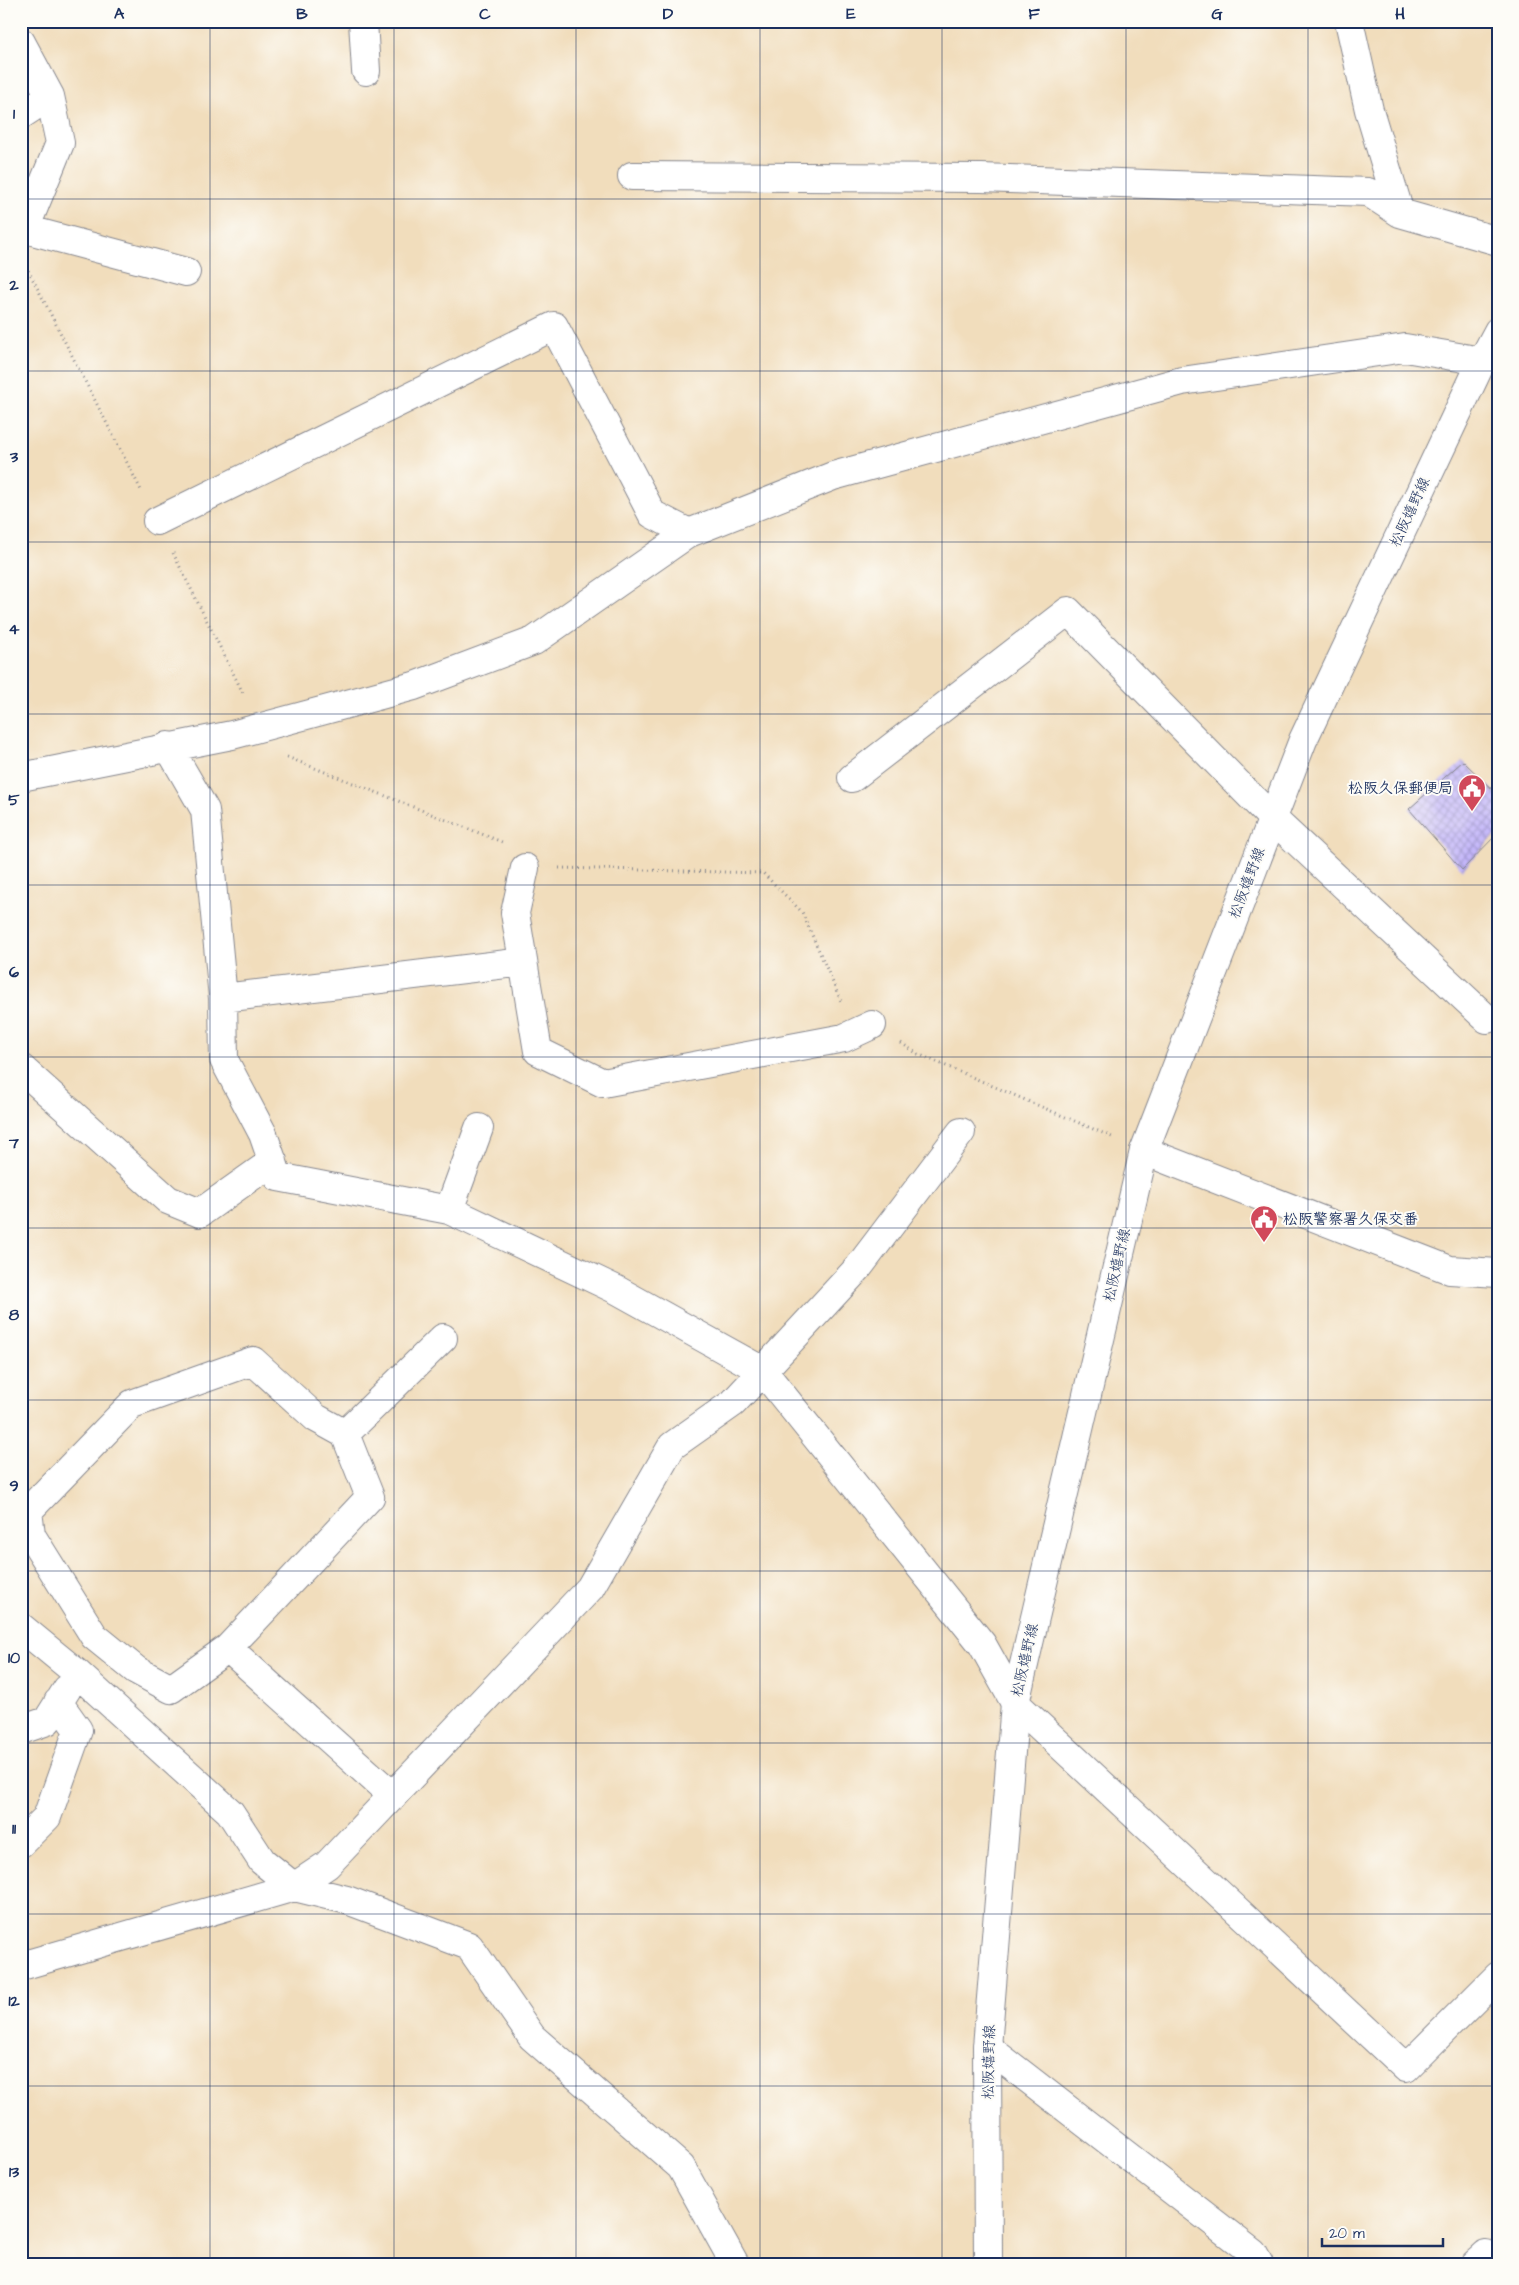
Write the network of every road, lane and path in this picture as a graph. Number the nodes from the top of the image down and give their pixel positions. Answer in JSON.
{"nodes":[{"id":1,"x":363,"y":21,"type":"edge"},
{"id":2,"x":1349,"y":21,"type":"edge"},
{"id":3,"x":21,"y":42,"type":"edge"},
{"id":4,"x":366,"y":71,"type":"dead end"},
{"id":5,"x":50,"y":96,"type":"junction"},
{"id":6,"x":21,"y":115,"type":"edge"},
{"id":7,"x":632,"y":176,"type":"dead end"},
{"id":8,"x":1400,"y":213,"type":"junction"},
{"id":9,"x":1498,"y":241,"type":"edge"},
{"id":10,"x":186,"y":272,"type":"dead end"},
{"id":11,"x":1498,"y":331,"type":"edge"},
{"id":12,"x":1482,"y":361,"type":"junction"},
{"id":13,"x":157,"y":521,"type":"dead end"},
{"id":14,"x":690,"y":534,"type":"junction"},
{"id":15,"x":168,"y":746,"type":"junction"},
{"id":16,"x":286,"y":757,"type":"dead end"},
{"id":17,"x":21,"y":777,"type":"edge"},
{"id":18,"x":852,"y":778,"type":"dead end"},
{"id":19,"x":1272,"y":818,"type":"junction"},
{"id":20,"x":525,"y":868,"type":"junction"},
{"id":21,"x":523,"y":962,"type":"junction"},
{"id":22,"x":223,"y":998,"type":"junction"},
{"id":23,"x":1494,"y":1019,"type":"edge"},
{"id":24,"x":872,"y":1025,"type":"junction"},
{"id":25,"x":21,"y":1068,"type":"edge"},
{"id":26,"x":479,"y":1128,"type":"dead end"},
{"id":27,"x":961,"y":1132,"type":"dead end"},
{"id":28,"x":1144,"y":1151,"type":"junction"},
{"id":29,"x":273,"y":1161,"type":"junction"},
{"id":30,"x":448,"y":1210,"type":"junction"},
{"id":31,"x":1498,"y":1273,"type":"edge"},
{"id":32,"x":444,"y":1338,"type":"dead end"},
{"id":33,"x":763,"y":1371,"type":"junction"},
{"id":34,"x":345,"y":1434,"type":"junction"},
{"id":35,"x":25,"y":1509,"type":"edge"},
{"id":36,"x":21,"y":1627,"type":"edge"},
{"id":37,"x":228,"y":1648,"type":"junction"},
{"id":38,"x":77,"y":1674,"type":"junction"},
{"id":39,"x":58,"y":1702,"type":"junction"},
{"id":40,"x":1014,"y":1703,"type":"junction"},
{"id":41,"x":21,"y":1730,"type":"edge"},
{"id":42,"x":393,"y":1796,"type":"junction"},
{"id":43,"x":21,"y":1842,"type":"edge"},
{"id":44,"x":294,"y":1886,"type":"junction"},
{"id":45,"x":21,"y":1966,"type":"edge"},
{"id":46,"x":1498,"y":1976,"type":"edge"},
{"id":47,"x":988,"y":2047,"type":"junction"},
{"id":48,"x":1498,"y":2262,"type":"edge"},
{"id":49,"x":735,"y":2264,"type":"edge"},
{"id":50,"x":988,"y":2264,"type":"edge"},
{"id":51,"x":1259,"y":2264,"type":"edge"},
{"id":52,"x":1475,"y":2264,"type":"edge"}],
"edges":[{"from":1,"to":4,"type":"street"},
{"from":2,"to":8,"type":"street"},
{"from":3,"to":5,"type":"street"},
{"from":5,"to":6,"type":"street"},
{"from":5,"to":10,"type":"street"},
{"from":7,"to":8,"type":"street"},
{"from":8,"to":9,"type":"street"},
{"from":11,"to":12,"type":"street","name":"松阪嬉野線"},
{"from":12,"to":14,"type":"street"},
{"from":12,"to":19,"type":"street","name":"松阪嬉野線"},
{"from":13,"to":14,"type":"street"},
{"from":14,"to":15,"type":"street"},
{"from":15,"to":17,"type":"street"},
{"from":15,"to":22,"type":"street"},
{"from":16,"to":20,"type":"path"},
{"from":18,"to":19,"type":"street"},
{"from":19,"to":23,"type":"street"},
{"from":19,"to":28,"type":"street","name":"松阪嬉野線"},
{"from":20,"to":21,"type":"street"},
{"from":20,"to":24,"type":"path"},
{"from":21,"to":22,"type":"street"},
{"from":21,"to":24,"type":"street"},
{"from":22,"to":29,"type":"street"},
{"from":24,"to":28,"type":"path"},
{"from":25,"to":29,"type":"street"},
{"from":26,"to":30,"type":"street"},
{"from":27,"to":33,"type":"street"},
{"from":28,"to":31,"type":"street"},
{"from":28,"to":40,"type":"street","name":"松阪嬉野線"},
{"from":29,"to":30,"type":"street"},
{"from":30,"to":33,"type":"street"},
{"from":32,"to":34,"type":"street"},
{"from":33,"to":40,"type":"street"},
{"from":33,"to":42,"type":"street"},
{"from":34,"to":35,"type":"street"},
{"from":34,"to":37,"type":"street"},
{"from":35,"to":37,"type":"street"},
{"from":36,"to":38,"type":"street"},
{"from":37,"to":42,"type":"street"},
{"from":38,"to":39,"type":"street"},
{"from":38,"to":44,"type":"street"},
{"from":39,"to":41,"type":"street"},
{"from":39,"to":43,"type":"street"},
{"from":40,"to":46,"type":"street"},
{"from":40,"to":47,"type":"street","name":"松阪嬉野線"},
{"from":42,"to":44,"type":"street"},
{"from":44,"to":45,"type":"street"},
{"from":44,"to":49,"type":"street"},
{"from":47,"to":50,"type":"street","name":"松阪嬉野線"},
{"from":47,"to":51,"type":"street"},
{"from":48,"to":52,"type":"street"}]}
